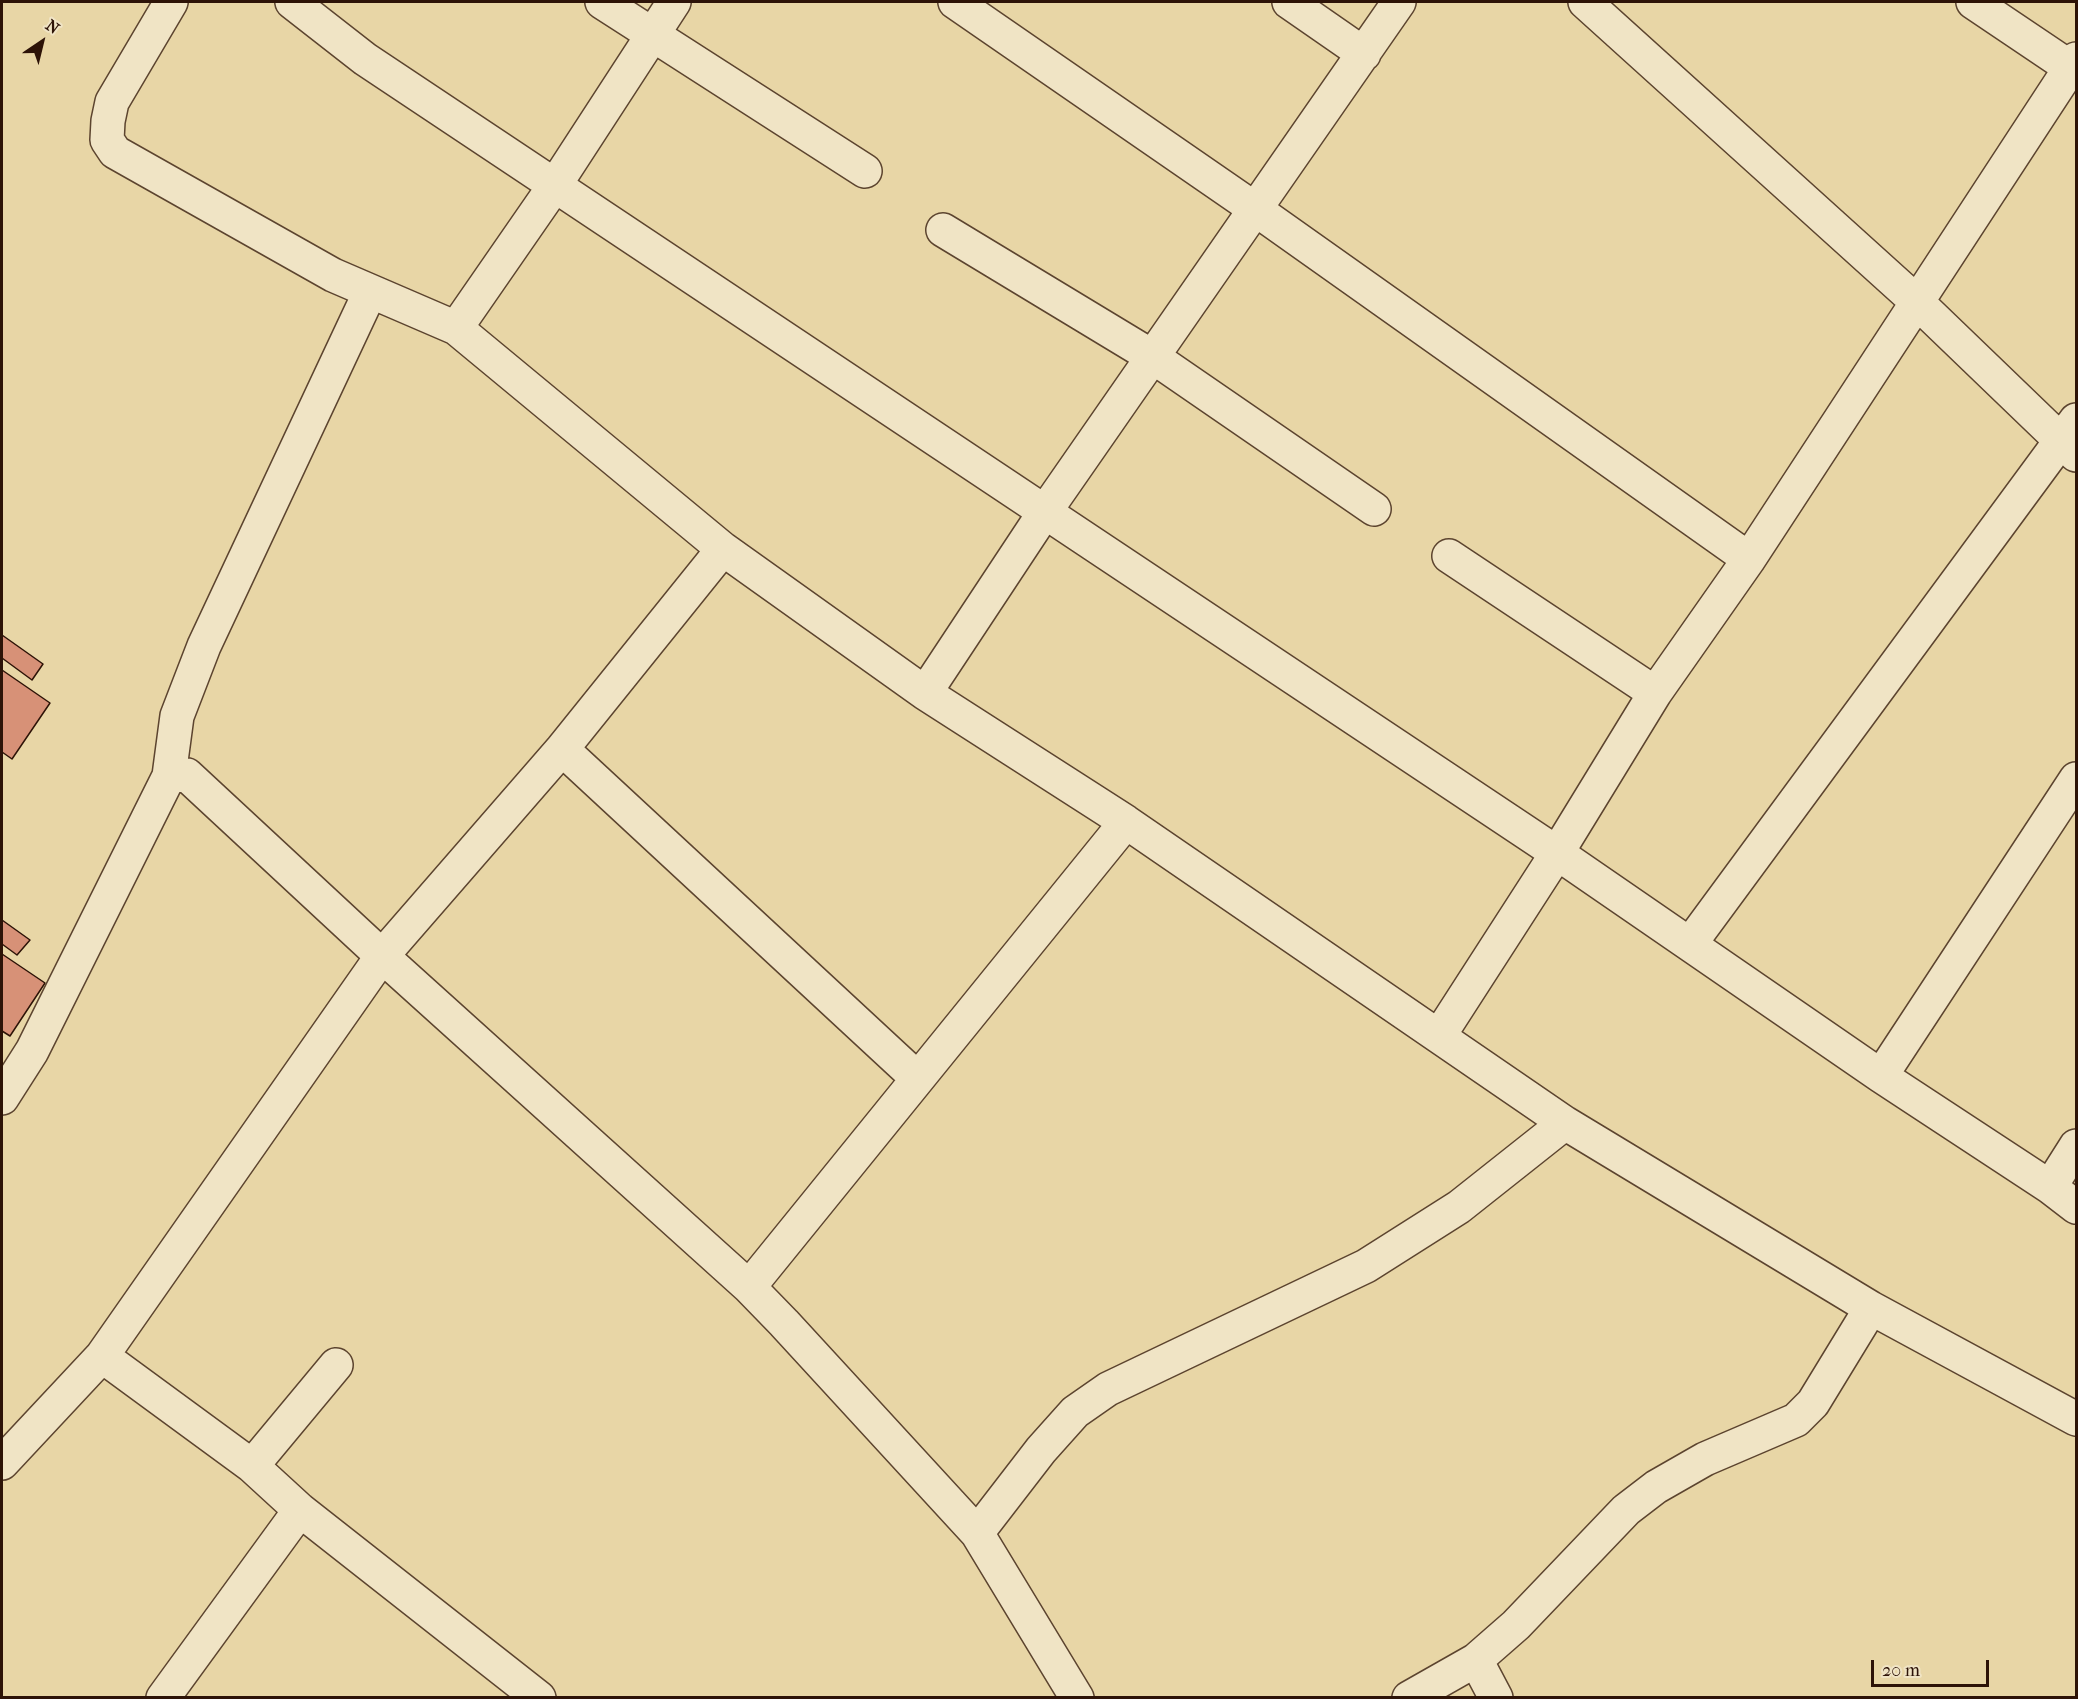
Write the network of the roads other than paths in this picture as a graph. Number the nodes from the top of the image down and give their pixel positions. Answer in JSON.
{"nodes":[{"id":1,"x":171,"y":2,"type":"edge"},
{"id":2,"x":292,"y":2,"type":"edge"},
{"id":3,"x":602,"y":2,"type":"edge"},
{"id":4,"x":674,"y":2,"type":"edge"},
{"id":5,"x":955,"y":2,"type":"edge"},
{"id":6,"x":1289,"y":2,"type":"edge"},
{"id":7,"x":1399,"y":2,"type":"edge"},
{"id":8,"x":1585,"y":2,"type":"edge"},
{"id":9,"x":1973,"y":2,"type":"edge"},
{"id":10,"x":653,"y":34,"type":"junction"},
{"id":11,"x":1364,"y":54,"type":"junction"},
{"id":12,"x":2073,"y":63,"type":"edge"},
{"id":13,"x":865,"y":171,"type":"dead end"},
{"id":14,"x":555,"y":185,"type":"junction"},
{"id":15,"x":1255,"y":208,"type":"junction"},
{"id":16,"x":944,"y":230,"type":"dead end"},
{"id":17,"x":370,"y":292,"type":"junction"},
{"id":18,"x":1917,"y":302,"type":"junction"},
{"id":19,"x":456,"y":328,"type":"junction"},
{"id":20,"x":1153,"y":357,"type":"junction"},
{"id":21,"x":2072,"y":439,"type":"edge"},
{"id":22,"x":1374,"y":509,"type":"dead end"},
{"id":23,"x":1044,"y":513,"type":"junction"},
{"id":24,"x":723,"y":549,"type":"junction"},
{"id":25,"x":1449,"y":556,"type":"dead end"},
{"id":26,"x":1749,"y":558,"type":"junction"},
{"id":27,"x":925,"y":693,"type":"junction"},
{"id":28,"x":1655,"y":693,"type":"junction"},
{"id":29,"x":562,"y":749,"type":"junction"},
{"id":30,"x":169,"y":776,"type":"junction"},
{"id":31,"x":2076,"y":779,"type":"edge"},
{"id":32,"x":1126,"y":822,"type":"junction"},
{"id":33,"x":1557,"y":853,"type":"junction"},
{"id":34,"x":1690,"y":944,"type":"junction"},
{"id":35,"x":382,"y":956,"type":"junction"},
{"id":36,"x":1439,"y":1036,"type":"junction"},
{"id":37,"x":1881,"y":1076,"type":"junction"},
{"id":38,"x":918,"y":1078,"type":"junction"},
{"id":39,"x":2,"y":1098,"type":"edge"},
{"id":40,"x":1565,"y":1123,"type":"junction"},
{"id":41,"x":2076,"y":1146,"type":"edge"},
{"id":42,"x":2050,"y":1187,"type":"junction"},
{"id":43,"x":2076,"y":1207,"type":"edge"},
{"id":44,"x":749,"y":1287,"type":"junction"},
{"id":45,"x":1871,"y":1308,"type":"junction"},
{"id":46,"x":102,"y":1356,"type":"junction"},
{"id":47,"x":336,"y":1365,"type":"dead end"},
{"id":48,"x":2076,"y":1419,"type":"edge"},
{"id":49,"x":2,"y":1463,"type":"edge"},
{"id":50,"x":252,"y":1466,"type":"junction"},
{"id":51,"x":300,"y":1510,"type":"junction"},
{"id":52,"x":977,"y":1533,"type":"junction"},
{"id":53,"x":1476,"y":1660,"type":"junction"},
{"id":54,"x":162,"y":1698,"type":"edge"},
{"id":55,"x":539,"y":1698,"type":"edge"},
{"id":56,"x":1077,"y":1698,"type":"edge"},
{"id":57,"x":1409,"y":1698,"type":"edge"},
{"id":58,"x":1497,"y":1698,"type":"edge"}],
"edges":[{"from":1,"to":17,"type":"street"},
{"from":2,"to":14,"type":"street"},
{"from":3,"to":10,"type":"street"},
{"from":4,"to":10,"type":"street"},
{"from":5,"to":15,"type":"street"},
{"from":6,"to":11,"type":"street"},
{"from":7,"to":11,"type":"street"},
{"from":8,"to":18,"type":"street"},
{"from":9,"to":12,"type":"street"},
{"from":10,"to":13,"type":"street"},
{"from":10,"to":14,"type":"street"},
{"from":11,"to":15,"type":"street"},
{"from":12,"to":18,"type":"street"},
{"from":14,"to":19,"type":"street"},
{"from":14,"to":23,"type":"street"},
{"from":15,"to":20,"type":"street"},
{"from":15,"to":26,"type":"street"},
{"from":16,"to":20,"type":"street"},
{"from":17,"to":19,"type":"street"},
{"from":17,"to":30,"type":"street"},
{"from":18,"to":21,"type":"street"},
{"from":18,"to":26,"type":"street"},
{"from":19,"to":24,"type":"street"},
{"from":20,"to":22,"type":"street"},
{"from":20,"to":23,"type":"street"},
{"from":21,"to":34,"type":"street"},
{"from":23,"to":27,"type":"street"},
{"from":23,"to":33,"type":"street"},
{"from":24,"to":27,"type":"street"},
{"from":24,"to":29,"type":"street"},
{"from":25,"to":28,"type":"street"},
{"from":26,"to":28,"type":"street"},
{"from":27,"to":32,"type":"street"},
{"from":28,"to":33,"type":"street"},
{"from":29,"to":35,"type":"street"},
{"from":29,"to":38,"type":"street"},
{"from":30,"to":35,"type":"street"},
{"from":30,"to":39,"type":"street"},
{"from":31,"to":37,"type":"street"},
{"from":32,"to":36,"type":"street"},
{"from":32,"to":38,"type":"street"},
{"from":33,"to":34,"type":"street"},
{"from":33,"to":36,"type":"street"},
{"from":34,"to":37,"type":"street"},
{"from":35,"to":44,"type":"street"},
{"from":35,"to":46,"type":"street"},
{"from":36,"to":40,"type":"street"},
{"from":37,"to":42,"type":"street"},
{"from":38,"to":44,"type":"street"},
{"from":40,"to":45,"type":"street"},
{"from":40,"to":52,"type":"street"},
{"from":41,"to":42,"type":"street"},
{"from":42,"to":43,"type":"street"},
{"from":44,"to":52,"type":"street"},
{"from":45,"to":48,"type":"street"},
{"from":45,"to":53,"type":"street"},
{"from":46,"to":49,"type":"street"},
{"from":46,"to":50,"type":"street"},
{"from":47,"to":50,"type":"street"},
{"from":50,"to":51,"type":"street"},
{"from":51,"to":54,"type":"street"},
{"from":51,"to":55,"type":"street"},
{"from":52,"to":56,"type":"street"},
{"from":53,"to":57,"type":"street"},
{"from":53,"to":58,"type":"street"}]}
